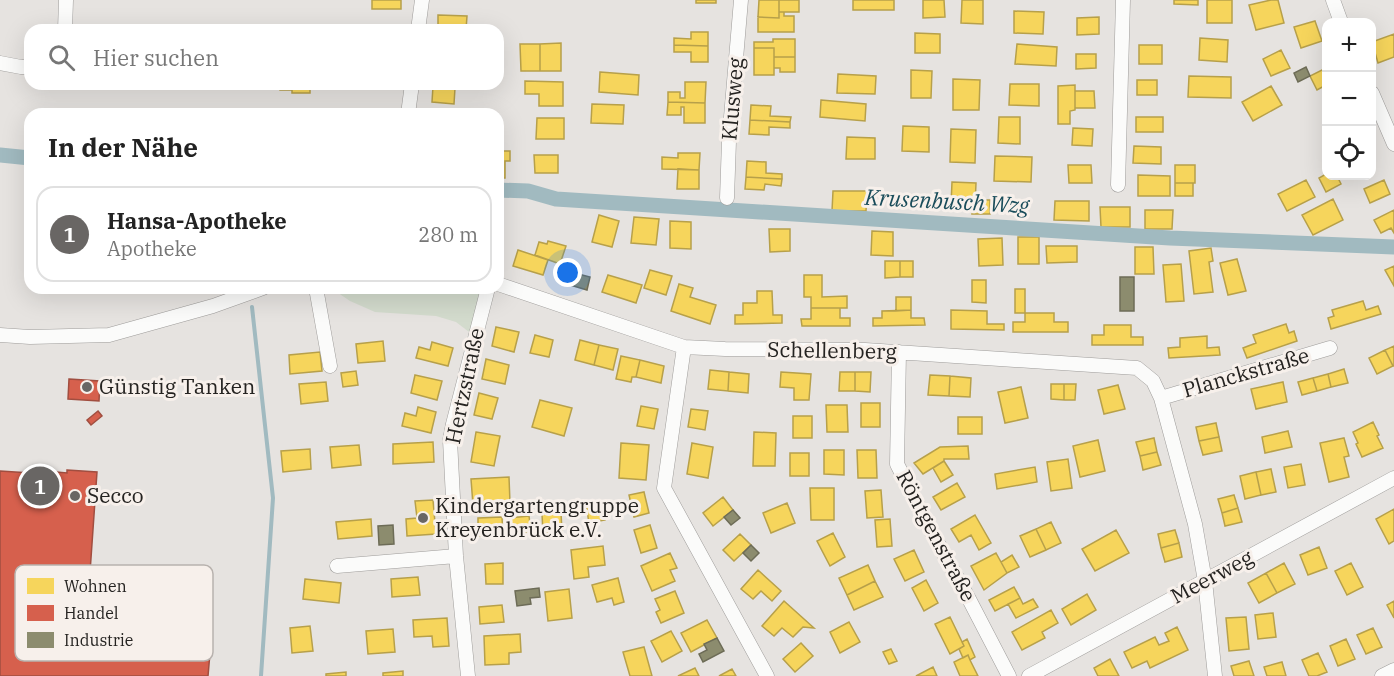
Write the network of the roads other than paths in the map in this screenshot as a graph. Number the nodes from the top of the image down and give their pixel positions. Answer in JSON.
{"nodes":[{"id":1,"x":66,"y":0,"type":"edge"},
{"id":2,"x":422,"y":0,"type":"edge"},
{"id":3,"x":741,"y":0,"type":"edge"},
{"id":4,"x":1123,"y":0,"type":"edge"},
{"id":5,"x":1333,"y":0,"type":"edge"},
{"id":6,"x":1340,"y":18,"type":"edge"},
{"id":7,"x":65,"y":24,"type":"edge"},
{"id":8,"x":419,"y":24,"type":"edge"},
{"id":9,"x":0,"y":63,"type":"edge"},
{"id":10,"x":24,"y":67,"type":"edge"},
{"id":11,"x":411,"y":90,"type":"edge"},
{"id":12,"x":1376,"y":104,"type":"edge"},
{"id":13,"x":409,"y":108,"type":"edge"},
{"id":14,"x":1394,"y":144,"type":"edge"},
{"id":15,"x":1118,"y":185,"type":"dead end"},
{"id":16,"x":726,"y":198,"type":"dead end"},
{"id":17,"x":504,"y":286,"type":"edge"},
{"id":18,"x":246,"y":294,"type":"edge"},
{"id":19,"x":317,"y":294,"type":"edge"},
{"id":20,"x":486,"y":294,"type":"edge"},
{"id":21,"x":0,"y":335,"type":"edge"},
{"id":22,"x":684,"y":347,"type":"junction"},
{"id":23,"x":1330,"y":348,"type":"dead end"},
{"id":24,"x":899,"y":352,"type":"junction"},
{"id":25,"x":330,"y":366,"type":"dead end"},
{"id":26,"x":1161,"y":398,"type":"junction"},
{"id":27,"x":1394,"y":478,"type":"edge"},
{"id":28,"x":456,"y":556,"type":"junction"},
{"id":29,"x":337,"y":566,"type":"dead end"},
{"id":30,"x":1205,"y":581,"type":"junction"},
{"id":31,"x":1394,"y":670,"type":"edge"},
{"id":32,"x":468,"y":676,"type":"edge"},
{"id":33,"x":767,"y":676,"type":"edge"},
{"id":34,"x":1009,"y":676,"type":"edge"},
{"id":35,"x":1029,"y":676,"type":"edge"},
{"id":36,"x":1215,"y":676,"type":"edge"},
{"id":37,"x":1382,"y":676,"type":"edge"}],
"edges":[{"from":1,"to":7,"type":"street"},
{"from":2,"to":8,"type":"street"},
{"from":3,"to":16,"type":"street","name":"Klusweg"},
{"from":4,"to":15,"type":"street"},
{"from":5,"to":6,"type":"street"},
{"from":9,"to":10,"type":"street"},
{"from":11,"to":13,"type":"street"},
{"from":12,"to":14,"type":"street"},
{"from":17,"to":22,"type":"street","name":"Schellenberg"},
{"from":18,"to":21,"type":"street"},
{"from":19,"to":25,"type":"street"},
{"from":20,"to":28,"type":"street","name":"Hertzstraße"},
{"from":22,"to":24,"type":"street","name":"Schellenberg"},
{"from":22,"to":33,"type":"street"},
{"from":23,"to":26,"type":"street","name":"Planckstraße"},
{"from":24,"to":26,"type":"street","name":"Schellenberg"},
{"from":24,"to":34,"type":"street","name":"Röntgenstraße"},
{"from":26,"to":30,"type":"street","name":"Schellenberg"},
{"from":27,"to":30,"type":"street","name":"Meerweg"},
{"from":28,"to":29,"type":"street"},
{"from":28,"to":32,"type":"street","name":"Hertzstraße"},
{"from":30,"to":35,"type":"street","name":"Meerweg"},
{"from":30,"to":36,"type":"street","name":"Schellenberg"},
{"from":31,"to":37,"type":"street"}]}
